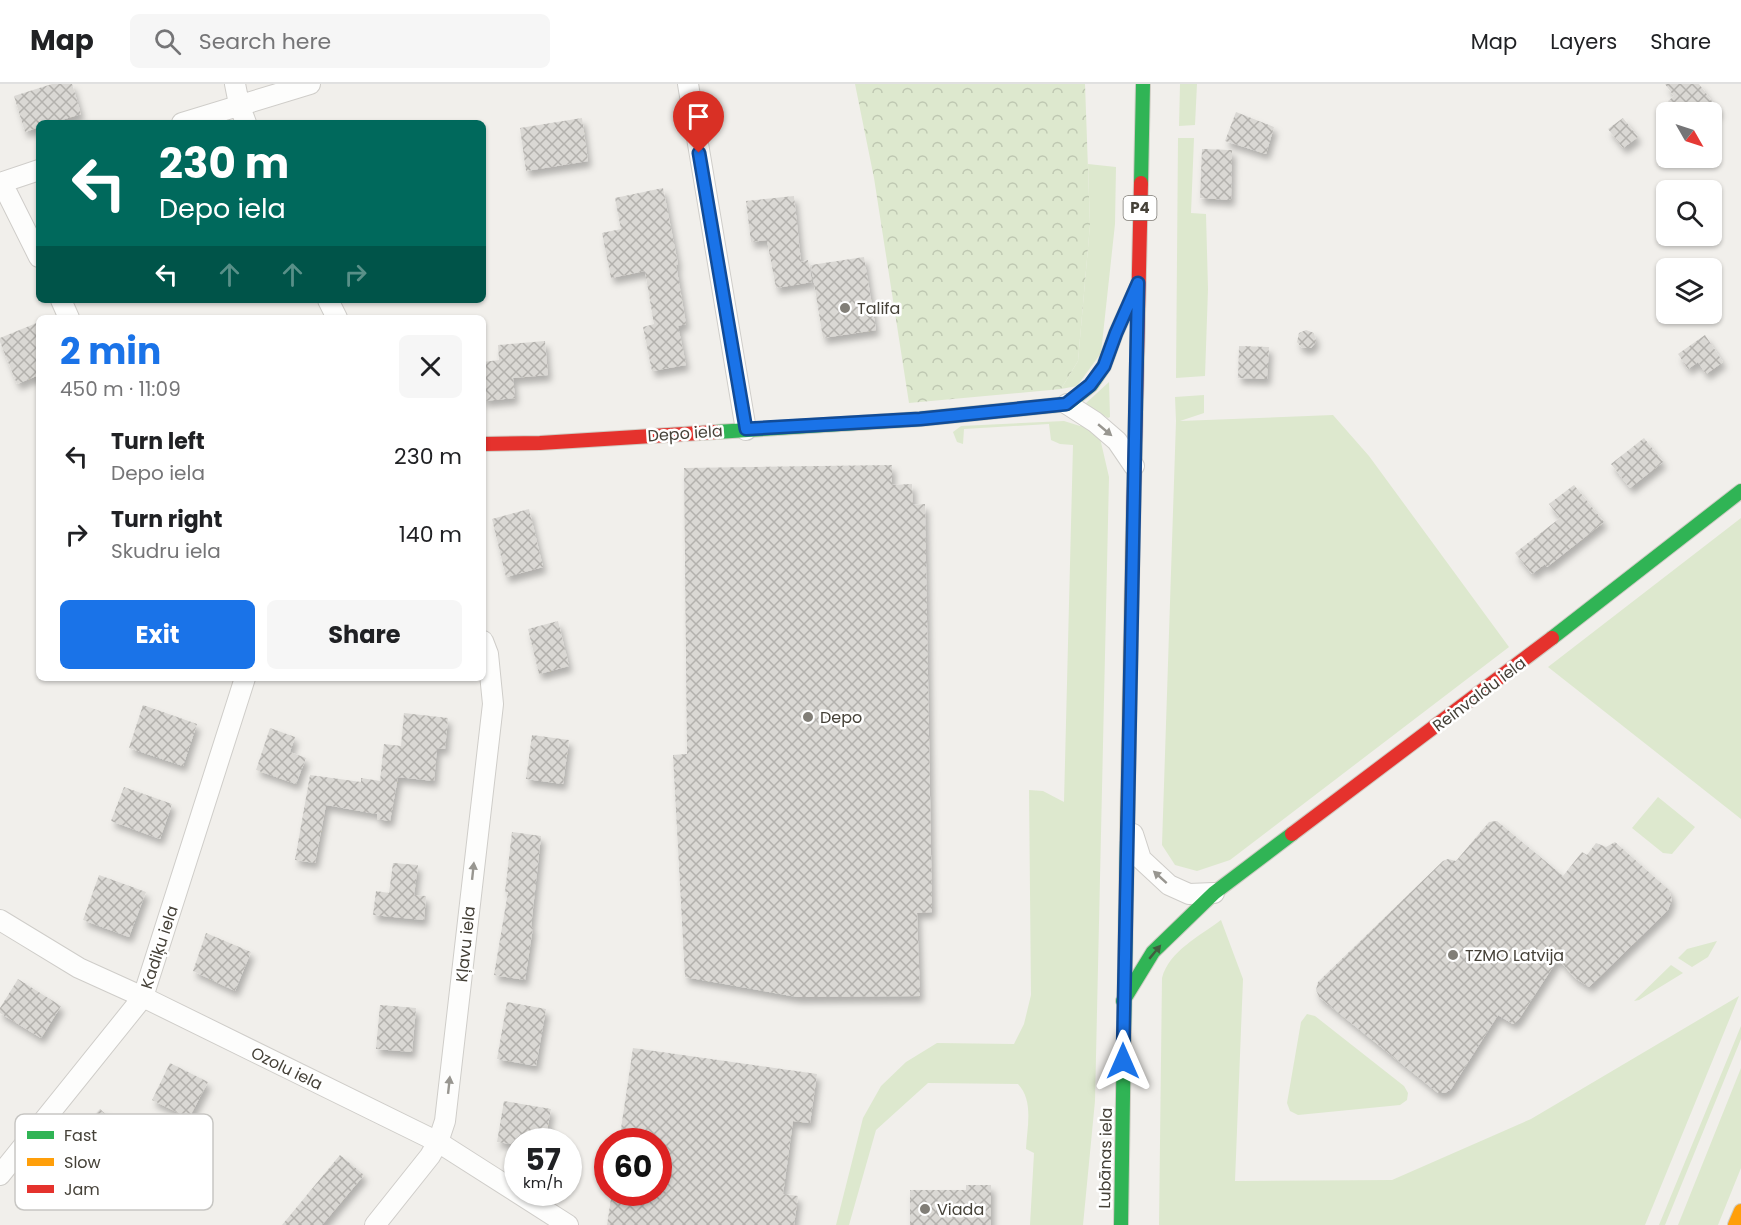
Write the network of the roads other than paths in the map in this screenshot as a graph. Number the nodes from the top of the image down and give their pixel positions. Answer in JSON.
{"nodes":[{"id":1,"x":235,"y":84,"type":"edge"},
{"id":2,"x":310,"y":84,"type":"edge"},
{"id":3,"x":688,"y":84,"type":"edge"},
{"id":4,"x":1143,"y":84,"type":"edge"},
{"id":5,"x":239,"y":104,"type":"junction"},
{"id":6,"x":191,"y":120,"type":"edge"},
{"id":7,"x":245,"y":120,"type":"edge"},
{"id":8,"x":36,"y":172,"type":"edge"},
{"id":9,"x":1,"y":183,"type":"edge"},
{"id":10,"x":36,"y":250,"type":"edge"},
{"id":11,"x":1138,"y":283,"type":"junction"},
{"id":12,"x":1066,"y":404,"type":"junction"},
{"id":13,"x":746,"y":429,"type":"junction"},
{"id":14,"x":486,"y":444,"type":"edge"},
{"id":15,"x":1134,"y":467,"type":"junction"},
{"id":16,"x":1741,"y":491,"type":"edge"},
{"id":17,"x":486,"y":649,"type":"edge"},
{"id":18,"x":243,"y":681,"type":"edge"},
{"id":19,"x":1128,"y":818,"type":"junction"},
{"id":20,"x":1214,"y":893,"type":"junction"},
{"id":21,"x":0,"y":920,"type":"edge"},
{"id":22,"x":144,"y":997,"type":"junction"},
{"id":23,"x":1123,"y":1001,"type":"junction"},
{"id":24,"x":49,"y":1114,"type":"edge"},
{"id":25,"x":438,"y":1142,"type":"junction"},
{"id":26,"x":15,"y":1156,"type":"edge"},
{"id":27,"x":0,"y":1175,"type":"edge"},
{"id":28,"x":1741,"y":1211,"type":"edge"},
{"id":29,"x":375,"y":1225,"type":"edge"},
{"id":30,"x":568,"y":1225,"type":"edge"},
{"id":31,"x":1121,"y":1225,"type":"edge"},
{"id":32,"x":1735,"y":1225,"type":"edge"}],
"edges":[{"from":1,"to":5,"type":"street"},
{"from":2,"to":5,"type":"street"},
{"from":3,"to":13,"type":"street"},
{"from":4,"to":11,"type":"street","name":"Lubānas iela","number":"P4"},
{"from":5,"to":6,"type":"street"},
{"from":5,"to":7,"type":"street"},
{"from":8,"to":9,"type":"street"},
{"from":9,"to":10,"type":"street"},
{"from":11,"to":12,"type":"street"},
{"from":11,"to":15,"type":"street","name":"Lubānas iela","number":"P4"},
{"from":12,"to":13,"type":"street","name":"Depo iela"},
{"from":12,"to":15,"type":"street","one_way":true},
{"from":13,"to":14,"type":"street","name":"Depo iela"},
{"from":15,"to":19,"type":"street","name":"Lubānas iela","number":"P4"},
{"from":16,"to":20,"type":"street","name":"Reinvaldu iela"},
{"from":25,"to":17,"type":"street","name":"Kļavu iela","one_way":true},
{"from":18,"to":22,"type":"street","name":"Kadiķu iela"},
{"from":20,"to":19,"type":"street","one_way":true},
{"from":19,"to":23,"type":"street","name":"Lubānas iela","number":"P4"},
{"from":23,"to":20,"type":"street","name":"Reinvaldu iela","one_way":true},
{"from":21,"to":22,"type":"street","name":"Ozolu iela"},
{"from":22,"to":24,"type":"street","name":"Kadiķu iela"},
{"from":22,"to":25,"type":"street","name":"Ozolu iela"},
{"from":23,"to":31,"type":"street","name":"Lubānas iela","number":"P4"},
{"from":25,"to":29,"type":"street","name":"Kļavu iela"},
{"from":25,"to":30,"type":"street","name":"Ozolu iela"},
{"from":26,"to":27,"type":"street","name":"Kadiķu iela"},
{"from":28,"to":32,"type":"street"}]}
